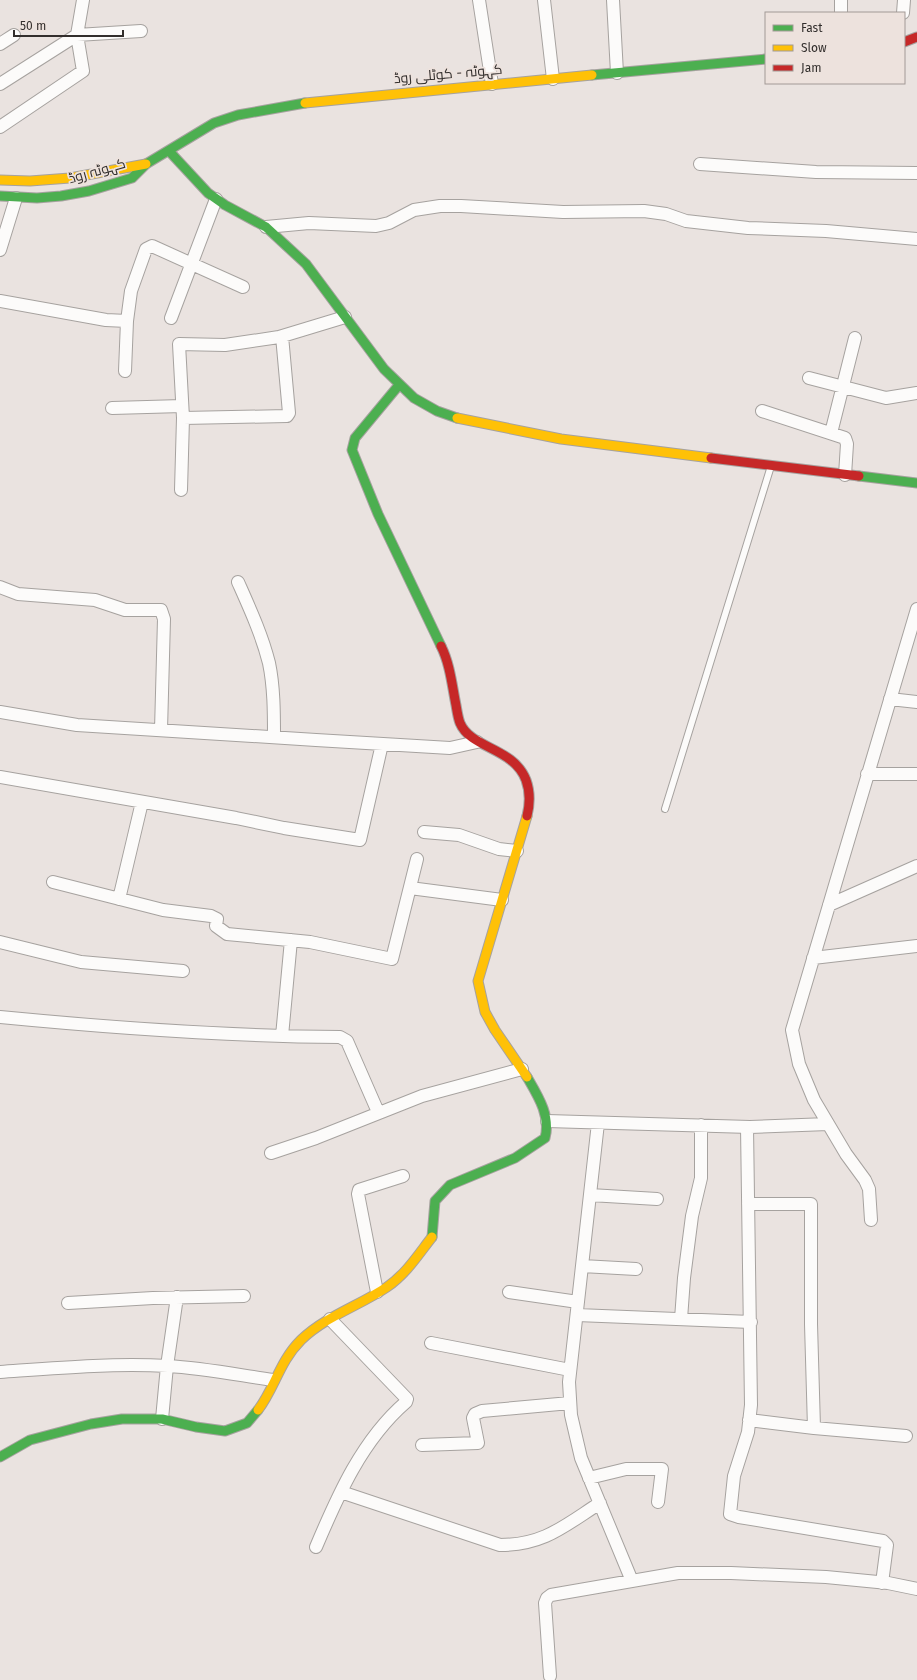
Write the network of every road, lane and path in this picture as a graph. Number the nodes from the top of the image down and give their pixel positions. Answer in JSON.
{"nodes":[{"id":1,"x":83,"y":0,"type":"edge"},
{"id":2,"x":479,"y":0,"type":"edge"},
{"id":3,"x":544,"y":0,"type":"edge"},
{"id":4,"x":613,"y":0,"type":"edge"},
{"id":5,"x":842,"y":0,"type":"edge"},
{"id":6,"x":904,"y":0,"type":"edge"},
{"id":7,"x":841,"y":12,"type":"edge"},
{"id":8,"x":902,"y":12,"type":"edge"},
{"id":9,"x":141,"y":31,"type":"dead end"},
{"id":10,"x":14,"y":35,"type":"dead end"},
{"id":11,"x":77,"y":35,"type":"junction"},
{"id":12,"x":917,"y":37,"type":"edge"},
{"id":13,"x":905,"y":42,"type":"edge"},
{"id":14,"x":0,"y":44,"type":"edge"},
{"id":15,"x":765,"y":59,"type":"edge"},
{"id":16,"x":617,"y":73,"type":"junction"},
{"id":17,"x":553,"y":79,"type":"junction"},
{"id":18,"x":0,"y":84,"type":"edge"},
{"id":19,"x":492,"y":84,"type":"junction"},
{"id":20,"x":0,"y":127,"type":"edge"},
{"id":21,"x":169,"y":151,"type":"junction"},
{"id":22,"x":146,"y":164,"type":"junction"},
{"id":23,"x":700,"y":164,"type":"dead end"},
{"id":24,"x":917,"y":173,"type":"edge"},
{"id":25,"x":0,"y":180,"type":"edge"},
{"id":26,"x":0,"y":196,"type":"edge"},
{"id":27,"x":16,"y":198,"type":"junction"},
{"id":28,"x":216,"y":199,"type":"junction"},
{"id":29,"x":266,"y":227,"type":"junction"},
{"id":30,"x":917,"y":238,"type":"edge"},
{"id":31,"x":0,"y":250,"type":"edge"},
{"id":32,"x":191,"y":264,"type":"junction"},
{"id":33,"x":243,"y":287,"type":"dead end"},
{"id":34,"x":0,"y":301,"type":"edge"},
{"id":35,"x":345,"y":316,"type":"junction"},
{"id":36,"x":171,"y":318,"type":"dead end"},
{"id":37,"x":127,"y":321,"type":"junction"},
{"id":38,"x":282,"y":336,"type":"junction"},
{"id":39,"x":856,"y":338,"type":"dead end"},
{"id":40,"x":125,"y":371,"type":"dead end"},
{"id":41,"x":809,"y":378,"type":"dead end"},
{"id":42,"x":399,"y":385,"type":"junction"},
{"id":43,"x":843,"y":387,"type":"junction"},
{"id":44,"x":917,"y":393,"type":"edge"},
{"id":45,"x":112,"y":408,"type":"dead end"},
{"id":46,"x":762,"y":411,"type":"dead end"},
{"id":47,"x":182,"y":412,"type":"junction"},
{"id":48,"x":831,"y":433,"type":"junction"},
{"id":49,"x":771,"y":466,"type":"junction"},
{"id":50,"x":845,"y":475,"type":"junction"},
{"id":51,"x":917,"y":483,"type":"edge"},
{"id":52,"x":181,"y":490,"type":"dead end"},
{"id":53,"x":238,"y":582,"type":"dead end"},
{"id":54,"x":0,"y":587,"type":"edge"},
{"id":55,"x":917,"y":609,"type":"edge"},
{"id":56,"x":912,"y":642,"type":"edge"},
{"id":57,"x":890,"y":699,"type":"junction"},
{"id":58,"x":917,"y":702,"type":"edge"},
{"id":59,"x":0,"y":712,"type":"edge"},
{"id":60,"x":161,"y":730,"type":"junction"},
{"id":61,"x":274,"y":737,"type":"junction"},
{"id":62,"x":477,"y":742,"type":"junction"},
{"id":63,"x":382,"y":744,"type":"junction"},
{"id":64,"x":867,"y":774,"type":"junction"},
{"id":65,"x":917,"y":774,"type":"edge"},
{"id":66,"x":0,"y":777,"type":"edge"},
{"id":67,"x":142,"y":802,"type":"junction"},
{"id":68,"x":665,"y":809,"type":"dead end"},
{"id":69,"x":424,"y":832,"type":"dead end"},
{"id":70,"x":517,"y":851,"type":"junction"},
{"id":71,"x":416,"y":859,"type":"dead end"},
{"id":72,"x":917,"y":866,"type":"edge"},
{"id":73,"x":53,"y":882,"type":"dead end"},
{"id":74,"x":410,"y":888,"type":"junction"},
{"id":75,"x":119,"y":899,"type":"junction"},
{"id":76,"x":502,"y":900,"type":"junction"},
{"id":77,"x":829,"y":905,"type":"junction"},
{"id":78,"x":291,"y":940,"type":"junction"},
{"id":79,"x":0,"y":942,"type":"edge"},
{"id":80,"x":917,"y":946,"type":"edge"},
{"id":81,"x":813,"y":958,"type":"junction"},
{"id":82,"x":183,"y":971,"type":"dead end"},
{"id":83,"x":0,"y":1017,"type":"edge"},
{"id":84,"x":282,"y":1036,"type":"junction"},
{"id":85,"x":522,"y":1069,"type":"junction"},
{"id":86,"x":378,"y":1112,"type":"junction"},
{"id":87,"x":547,"y":1121,"type":"junction"},
{"id":88,"x":598,"y":1123,"type":"junction"},
{"id":89,"x":828,"y":1124,"type":"junction"},
{"id":90,"x":701,"y":1125,"type":"junction"},
{"id":91,"x":747,"y":1126,"type":"junction"},
{"id":92,"x":271,"y":1153,"type":"dead end"},
{"id":93,"x":403,"y":1176,"type":"dead end"},
{"id":94,"x":590,"y":1195,"type":"junction"},
{"id":95,"x":657,"y":1199,"type":"dead end"},
{"id":96,"x":748,"y":1204,"type":"junction"},
{"id":97,"x":872,"y":1220,"type":"dead end"},
{"id":98,"x":582,"y":1266,"type":"junction"},
{"id":99,"x":636,"y":1269,"type":"dead end"},
{"id":100,"x":377,"y":1292,"type":"junction"},
{"id":101,"x":509,"y":1292,"type":"dead end"},
{"id":102,"x":244,"y":1296,"type":"dead end"},
{"id":103,"x":177,"y":1297,"type":"junction"},
{"id":104,"x":578,"y":1302,"type":"junction"},
{"id":105,"x":68,"y":1303,"type":"dead end"},
{"id":106,"x":576,"y":1315,"type":"junction"},
{"id":107,"x":330,"y":1319,"type":"junction"},
{"id":108,"x":681,"y":1319,"type":"junction"},
{"id":109,"x":751,"y":1322,"type":"junction"},
{"id":110,"x":431,"y":1343,"type":"dead end"},
{"id":111,"x":167,"y":1366,"type":"junction"},
{"id":112,"x":570,"y":1370,"type":"junction"},
{"id":113,"x":0,"y":1372,"type":"edge"},
{"id":114,"x":273,"y":1380,"type":"junction"},
{"id":115,"x":570,"y":1403,"type":"junction"},
{"id":116,"x":162,"y":1419,"type":"junction"},
{"id":117,"x":749,"y":1420,"type":"junction"},
{"id":118,"x":814,"y":1428,"type":"junction"},
{"id":119,"x":906,"y":1436,"type":"dead end"},
{"id":120,"x":422,"y":1445,"type":"dead end"},
{"id":121,"x":0,"y":1457,"type":"edge"},
{"id":122,"x":589,"y":1478,"type":"junction"},
{"id":123,"x":341,"y":1492,"type":"junction"},
{"id":124,"x":600,"y":1502,"type":"junction"},
{"id":125,"x":658,"y":1502,"type":"dead end"},
{"id":126,"x":316,"y":1547,"type":"dead end"},
{"id":127,"x":632,"y":1580,"type":"junction"},
{"id":128,"x":882,"y":1583,"type":"junction"},
{"id":129,"x":917,"y":1589,"type":"edge"},
{"id":130,"x":550,"y":1676,"type":"dead end"}],
"edges":[{"from":1,"to":11,"type":"street"},
{"from":2,"to":19,"type":"street"},
{"from":3,"to":17,"type":"street"},
{"from":4,"to":16,"type":"street"},
{"from":5,"to":7,"type":"street"},
{"from":6,"to":8,"type":"street"},
{"from":9,"to":11,"type":"street"},
{"from":10,"to":14,"type":"street"},
{"from":11,"to":18,"type":"street"},
{"from":11,"to":20,"type":"street"},
{"from":12,"to":13,"type":"main road"},
{"from":15,"to":16,"type":"main road","name":"کہوٹہ - کوٹلی روڈ"},
{"from":16,"to":17,"type":"main road","name":"کہوٹہ - کوٹلی روڈ"},
{"from":17,"to":19,"type":"main road","name":"کہوٹہ - کوٹلی روڈ"},
{"from":19,"to":21,"type":"main road","name":"کہوٹہ - کوٹلی روڈ"},
{"from":21,"to":22,"type":"main road","name":"کہوٹہ - کوٹلی روڈ"},
{"from":21,"to":28,"type":"main road"},
{"from":22,"to":25,"type":"main road","name":"کہوٹہ روڈ"},
{"from":22,"to":27,"type":"main road","name":"کہوٹہ روڈ"},
{"from":23,"to":24,"type":"street"},
{"from":26,"to":27,"type":"main road","name":"کہوٹہ روڈ"},
{"from":27,"to":31,"type":"street"},
{"from":28,"to":29,"type":"main road"},
{"from":28,"to":32,"type":"street"},
{"from":29,"to":30,"type":"street"},
{"from":29,"to":35,"type":"main road"},
{"from":32,"to":33,"type":"street"},
{"from":32,"to":36,"type":"street"},
{"from":32,"to":37,"type":"street"},
{"from":34,"to":37,"type":"street"},
{"from":35,"to":38,"type":"street"},
{"from":35,"to":42,"type":"main road"},
{"from":37,"to":40,"type":"street"},
{"from":38,"to":47,"type":"street"},
{"from":38,"to":47,"type":"street"},
{"from":39,"to":43,"type":"street"},
{"from":41,"to":43,"type":"street"},
{"from":42,"to":49,"type":"main road"},
{"from":42,"to":62,"type":"main road"},
{"from":43,"to":44,"type":"street"},
{"from":43,"to":48,"type":"street"},
{"from":45,"to":47,"type":"street"},
{"from":46,"to":48,"type":"street"},
{"from":47,"to":52,"type":"street"},
{"from":48,"to":50,"type":"street"},
{"from":49,"to":50,"type":"main road"},
{"from":49,"to":68,"type":"lane"},
{"from":50,"to":51,"type":"main road"},
{"from":53,"to":61,"type":"street"},
{"from":54,"to":60,"type":"street"},
{"from":55,"to":56,"type":"street"},
{"from":56,"to":57,"type":"street"},
{"from":57,"to":58,"type":"street"},
{"from":57,"to":64,"type":"street"},
{"from":59,"to":60,"type":"street"},
{"from":60,"to":61,"type":"street"},
{"from":61,"to":63,"type":"street"},
{"from":62,"to":63,"type":"street"},
{"from":62,"to":70,"type":"main road"},
{"from":63,"to":67,"type":"street"},
{"from":64,"to":65,"type":"street"},
{"from":64,"to":77,"type":"street"},
{"from":66,"to":67,"type":"street"},
{"from":67,"to":75,"type":"street"},
{"from":69,"to":70,"type":"street"},
{"from":70,"to":76,"type":"main road"},
{"from":71,"to":74,"type":"street"},
{"from":72,"to":77,"type":"street"},
{"from":73,"to":75,"type":"street"},
{"from":74,"to":76,"type":"street"},
{"from":74,"to":78,"type":"street"},
{"from":75,"to":78,"type":"street"},
{"from":76,"to":85,"type":"main road"},
{"from":77,"to":81,"type":"street"},
{"from":78,"to":84,"type":"street"},
{"from":79,"to":82,"type":"street"},
{"from":80,"to":81,"type":"street"},
{"from":81,"to":89,"type":"street"},
{"from":83,"to":84,"type":"street"},
{"from":84,"to":86,"type":"street"},
{"from":85,"to":86,"type":"street"},
{"from":85,"to":87,"type":"main road"},
{"from":86,"to":92,"type":"street"},
{"from":87,"to":88,"type":"street"},
{"from":87,"to":100,"type":"main road"},
{"from":88,"to":90,"type":"street"},
{"from":88,"to":94,"type":"street"},
{"from":89,"to":91,"type":"street"},
{"from":89,"to":97,"type":"street"},
{"from":90,"to":91,"type":"street"},
{"from":90,"to":108,"type":"street"},
{"from":91,"to":96,"type":"street"},
{"from":93,"to":100,"type":"street"},
{"from":94,"to":95,"type":"street"},
{"from":94,"to":98,"type":"street"},
{"from":96,"to":109,"type":"street"},
{"from":96,"to":118,"type":"street"},
{"from":98,"to":99,"type":"street"},
{"from":98,"to":104,"type":"street"},
{"from":100,"to":107,"type":"main road"},
{"from":101,"to":104,"type":"street"},
{"from":102,"to":103,"type":"street"},
{"from":103,"to":105,"type":"street"},
{"from":103,"to":111,"type":"street"},
{"from":104,"to":106,"type":"street"},
{"from":106,"to":108,"type":"street"},
{"from":106,"to":112,"type":"street"},
{"from":107,"to":114,"type":"main road"},
{"from":107,"to":123,"type":"street"},
{"from":108,"to":109,"type":"street"},
{"from":109,"to":117,"type":"street"},
{"from":110,"to":112,"type":"street"},
{"from":111,"to":113,"type":"street"},
{"from":111,"to":114,"type":"street"},
{"from":111,"to":116,"type":"street"},
{"from":112,"to":115,"type":"street"},
{"from":114,"to":116,"type":"main road"},
{"from":115,"to":120,"type":"street"},
{"from":115,"to":122,"type":"street"},
{"from":116,"to":121,"type":"main road"},
{"from":117,"to":118,"type":"street"},
{"from":117,"to":128,"type":"street"},
{"from":118,"to":119,"type":"street"},
{"from":122,"to":124,"type":"street"},
{"from":122,"to":125,"type":"street"},
{"from":123,"to":124,"type":"street"},
{"from":123,"to":126,"type":"street"},
{"from":124,"to":127,"type":"street"},
{"from":127,"to":128,"type":"street"},
{"from":127,"to":130,"type":"street"},
{"from":128,"to":129,"type":"street"}]}
